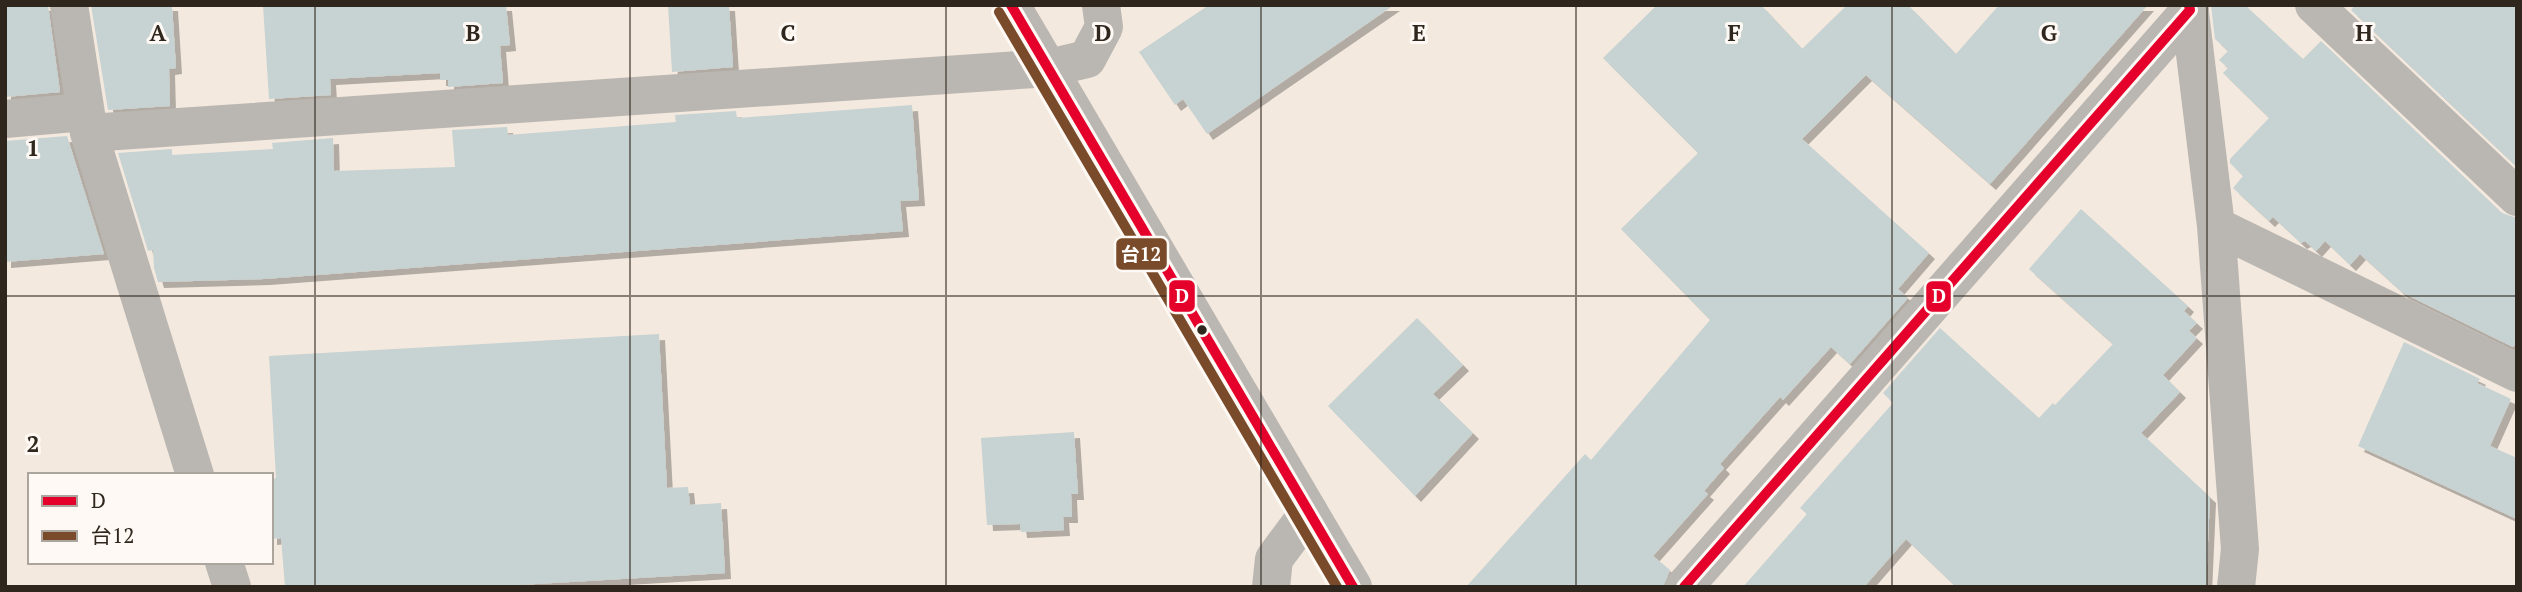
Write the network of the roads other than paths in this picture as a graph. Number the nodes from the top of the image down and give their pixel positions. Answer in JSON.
{"nodes":[{"id":1,"x":69,"y":5,"type":"edge"},
{"id":2,"x":1011,"y":5,"type":"edge"},
{"id":3,"x":1101,"y":5,"type":"edge"},
{"id":4,"x":2314,"y":5,"type":"edge"},
{"id":5,"x":2190,"y":8,"type":"edge"},
{"id":6,"x":1049,"y":68,"type":"junction"},
{"id":7,"x":5,"y":119,"type":"edge"},
{"id":8,"x":87,"y":123,"type":"junction"},
{"id":9,"x":2517,"y":197,"type":"edge"},
{"id":10,"x":2216,"y":226,"type":"junction"},
{"id":11,"x":2517,"y":373,"type":"edge"},
{"id":12,"x":194,"y":473,"type":"edge"},
{"id":13,"x":1309,"y":512,"type":"junction"},
{"id":14,"x":225,"y":564,"type":"edge"},
{"id":15,"x":232,"y":587,"type":"edge"},
{"id":16,"x":1271,"y":587,"type":"edge"},
{"id":17,"x":1353,"y":587,"type":"edge"},
{"id":18,"x":1684,"y":587,"type":"edge"},
{"id":19,"x":2236,"y":587,"type":"edge"}],
"edges":[{"from":1,"to":8,"type":"street"},
{"from":2,"to":6,"type":"street"},
{"from":3,"to":6,"type":"street"},
{"from":4,"to":9,"type":"street"},
{"from":5,"to":10,"type":"street"},
{"from":5,"to":18,"type":"street"},
{"from":6,"to":8,"type":"street"},
{"from":6,"to":13,"type":"street"},
{"from":7,"to":8,"type":"street"},
{"from":8,"to":12,"type":"street"},
{"from":10,"to":11,"type":"street"},
{"from":10,"to":19,"type":"street"},
{"from":13,"to":16,"type":"street"},
{"from":13,"to":17,"type":"street"},
{"from":14,"to":15,"type":"street"}]}
